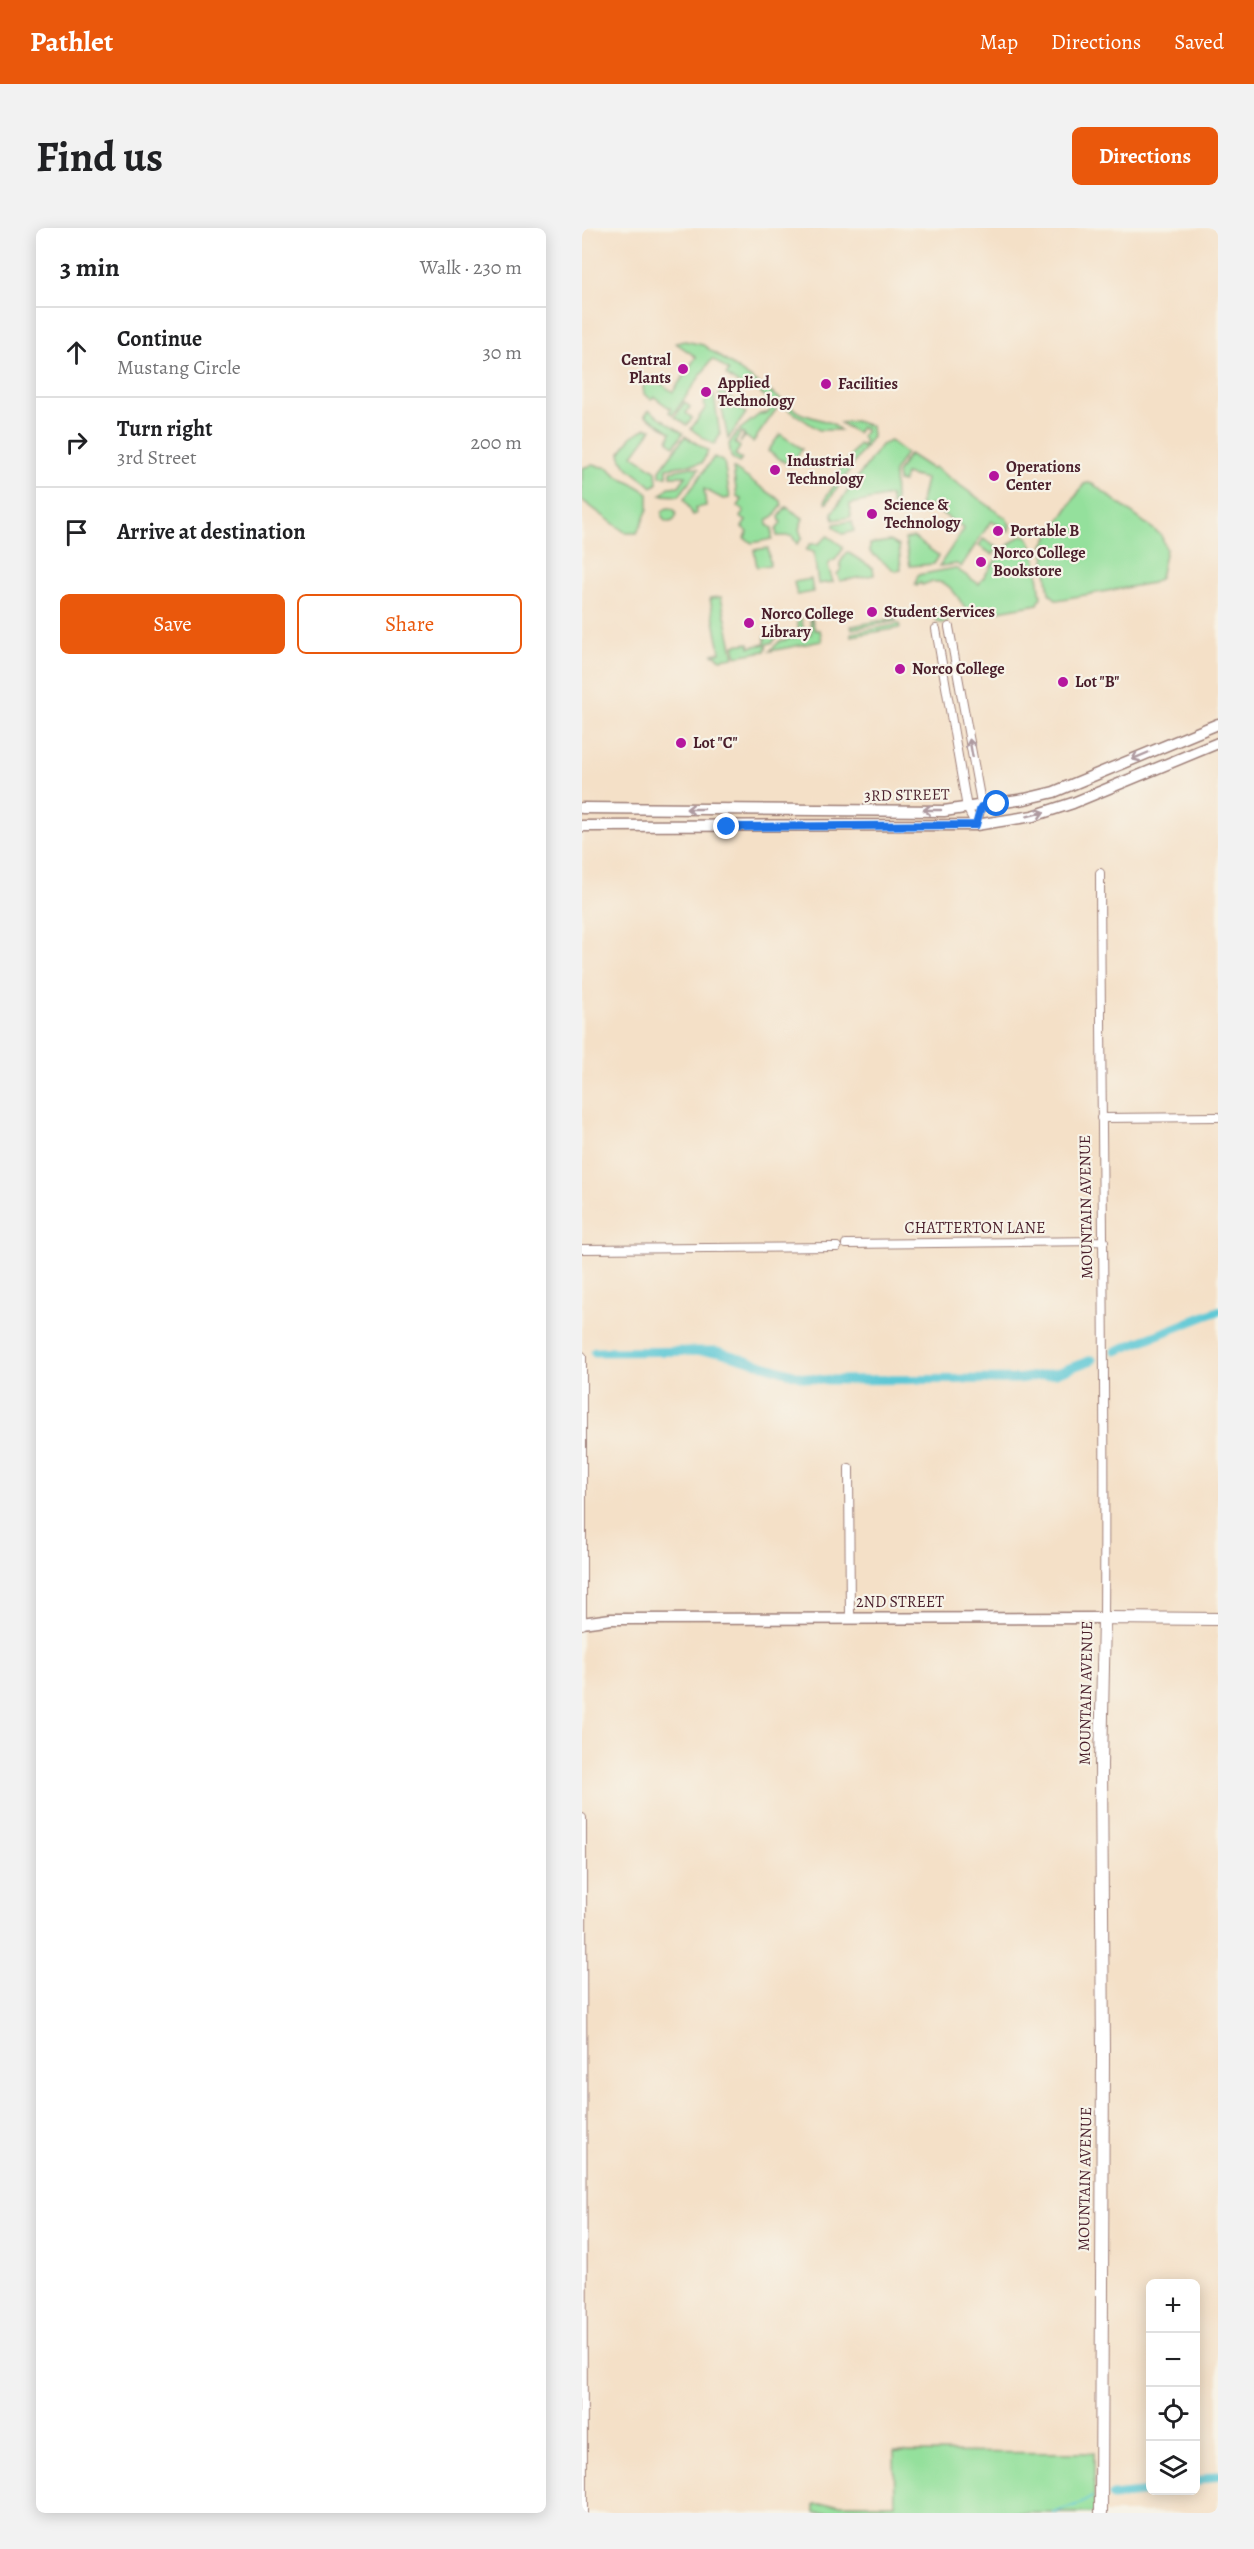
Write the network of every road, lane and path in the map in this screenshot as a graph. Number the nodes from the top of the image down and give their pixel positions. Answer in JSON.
{"nodes":[{"id":1,"x":949,"y":627,"type":"dead end"},
{"id":2,"x":936,"y":629,"type":"dead end"},
{"id":3,"x":1218,"y":724,"type":"edge"},
{"id":4,"x":1194,"y":734,"type":"junction"},
{"id":5,"x":1218,"y":742,"type":"edge"},
{"id":6,"x":1199,"y":751,"type":"junction"},
{"id":7,"x":981,"y":807,"type":"junction"},
{"id":8,"x":582,"y":808,"type":"edge"},
{"id":9,"x":967,"y":808,"type":"junction"},
{"id":10,"x":976,"y":825,"type":"junction"},
{"id":11,"x":582,"y":826,"type":"edge"},
{"id":12,"x":1100,"y":873,"type":"dead end"},
{"id":13,"x":1101,"y":1118,"type":"junction"},
{"id":14,"x":1218,"y":1118,"type":"edge"},
{"id":15,"x":1104,"y":1241,"type":"junction"},
{"id":16,"x":582,"y":1249,"type":"edge"},
{"id":17,"x":582,"y":1358,"type":"edge"},
{"id":18,"x":849,"y":1468,"type":"dead end"},
{"id":19,"x":583,"y":1470,"type":"edge"},
{"id":20,"x":850,"y":1618,"type":"junction"},
{"id":21,"x":1104,"y":1618,"type":"junction"},
{"id":22,"x":1218,"y":1619,"type":"edge"},
{"id":23,"x":582,"y":1624,"type":"edge"},
{"id":24,"x":582,"y":1818,"type":"edge"},
{"id":25,"x":1101,"y":2511,"type":"edge"},
{"id":26,"x":583,"y":2513,"type":"edge"}],
"edges":[{"from":7,"to":1,"type":"street","one_way":true},
{"from":2,"to":9,"type":"street"},
{"from":3,"to":4,"type":"street","name":"3RD STREET"},
{"from":4,"to":6,"type":"street"},
{"from":4,"to":7,"type":"street","name":"3RD STREET","one_way":true},
{"from":5,"to":6,"type":"street","name":"3RD STREET"},
{"from":10,"to":6,"type":"street","name":"3RD STREET","one_way":true},
{"from":7,"to":9,"type":"street","name":"3RD STREET"},
{"from":7,"to":10,"type":"street"},
{"from":9,"to":8,"type":"street","name":"3RD STREET","one_way":true},
{"from":9,"to":10,"type":"street"},
{"from":10,"to":11,"type":"street","name":"3RD STREET"},
{"from":12,"to":13,"type":"street","name":"MOUNTAIN AVENUE"},
{"from":13,"to":14,"type":"street"},
{"from":13,"to":15,"type":"street","name":"MOUNTAIN AVENUE"},
{"from":15,"to":16,"type":"street","name":"CHATTERTON LANE"},
{"from":15,"to":21,"type":"street","name":"MOUNTAIN AVENUE"},
{"from":17,"to":19,"type":"street"},
{"from":18,"to":20,"type":"street"},
{"from":19,"to":23,"type":"street"},
{"from":20,"to":21,"type":"street","name":"2ND STREET"},
{"from":20,"to":23,"type":"street","name":"2ND STREET"},
{"from":21,"to":22,"type":"main road","name":"2ND STREET"},
{"from":21,"to":25,"type":"main road","name":"MOUNTAIN AVENUE"},
{"from":24,"to":26,"type":"street"}]}
